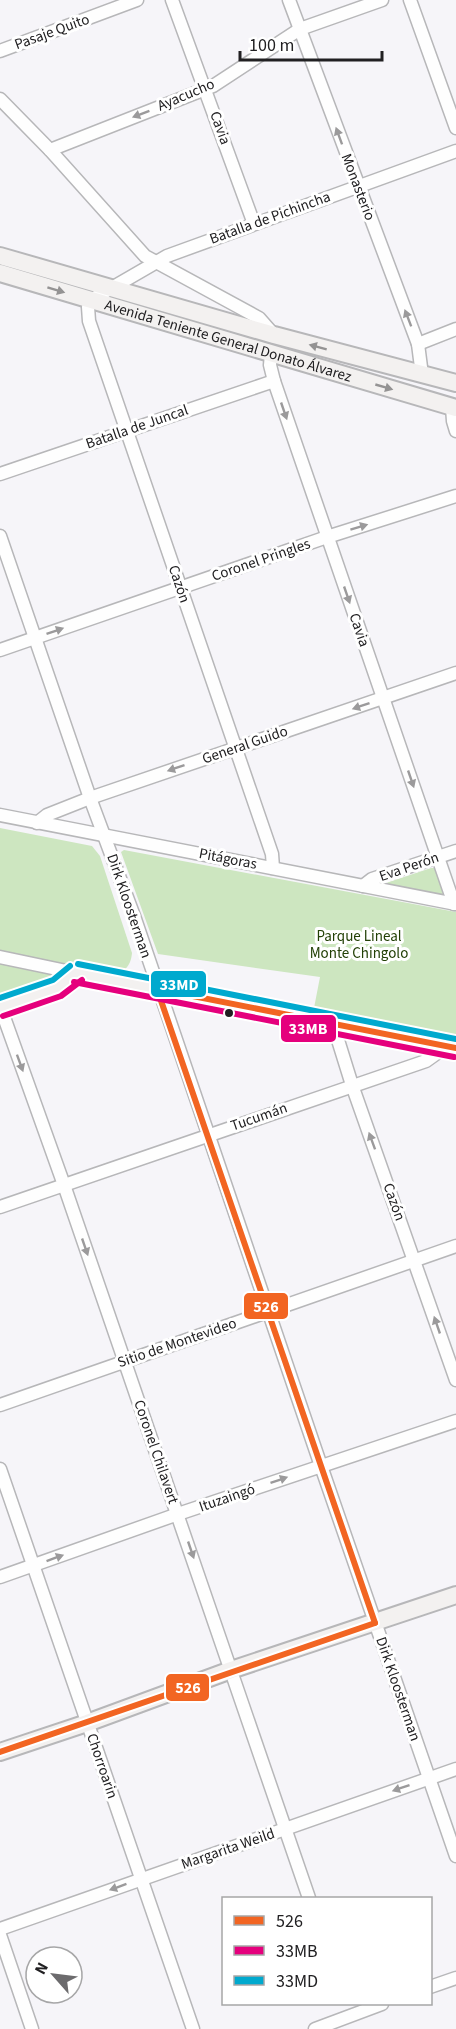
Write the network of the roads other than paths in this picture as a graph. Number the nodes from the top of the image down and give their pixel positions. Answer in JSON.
{"nodes":[{"id":1,"x":137,"y":0,"type":"edge"},
{"id":2,"x":172,"y":0,"type":"edge"},
{"id":3,"x":289,"y":0,"type":"edge"},
{"id":4,"x":382,"y":0,"type":"edge"},
{"id":5,"x":410,"y":0,"type":"edge"},
{"id":6,"x":300,"y":29,"type":"junction"},
{"id":7,"x":0,"y":51,"type":"edge"},
{"id":8,"x":206,"y":89,"type":"junction"},
{"id":9,"x":0,"y":99,"type":"edge"},
{"id":10,"x":456,"y":128,"type":"edge"},
{"id":11,"x":50,"y":150,"type":"junction"},
{"id":12,"x":456,"y":151,"type":"edge"},
{"id":13,"x":357,"y":185,"type":"junction"},
{"id":14,"x":254,"y":224,"type":"junction"},
{"id":15,"x":0,"y":256,"type":"edge"},
{"id":16,"x":154,"y":262,"type":"junction"},
{"id":17,"x":0,"y":273,"type":"edge"},
{"id":18,"x":111,"y":289,"type":"junction"},
{"id":19,"x":91,"y":300,"type":"junction"},
{"id":20,"x":456,"y":329,"type":"edge"},
{"id":21,"x":274,"y":334,"type":"junction"},
{"id":22,"x":418,"y":344,"type":"junction"},
{"id":23,"x":271,"y":354,"type":"junction"},
{"id":24,"x":422,"y":375,"type":"junction"},
{"id":25,"x":274,"y":381,"type":"junction"},
{"id":26,"x":456,"y":383,"type":"edge"},
{"id":27,"x":454,"y":407,"type":"edge"},
{"id":28,"x":126,"y":430,"type":"junction"},
{"id":29,"x":456,"y":431,"type":"edge"},
{"id":30,"x":0,"y":474,"type":"edge"},
{"id":31,"x":456,"y":496,"type":"edge"},
{"id":32,"x":0,"y":536,"type":"edge"},
{"id":33,"x":327,"y":537,"type":"junction"},
{"id":34,"x":180,"y":589,"type":"junction"},
{"id":35,"x":35,"y":638,"type":"junction"},
{"id":36,"x":0,"y":650,"type":"edge"},
{"id":37,"x":456,"y":673,"type":"edge"},
{"id":38,"x":383,"y":698,"type":"junction"},
{"id":39,"x":236,"y":748,"type":"junction"},
{"id":40,"x":90,"y":798,"type":"junction"},
{"id":41,"x":0,"y":816,"type":"edge"},
{"id":42,"x":37,"y":823,"type":"junction"},
{"id":43,"x":104,"y":835,"type":"junction"},
{"id":44,"x":456,"y":851,"type":"edge"},
{"id":45,"x":438,"y":857,"type":"junction"},
{"id":46,"x":273,"y":868,"type":"junction"},
{"id":47,"x":363,"y":886,"type":"junction"},
{"id":48,"x":455,"y":904,"type":"edge"},
{"id":49,"x":0,"y":957,"type":"edge"},
{"id":50,"x":76,"y":973,"type":"junction"},
{"id":51,"x":157,"y":989,"type":"junction"},
{"id":52,"x":0,"y":1007,"type":"edge"},
{"id":53,"x":333,"y":1024,"type":"junction"},
{"id":54,"x":452,"y":1047,"type":"edge"},
{"id":55,"x":352,"y":1085,"type":"junction"},
{"id":56,"x":207,"y":1135,"type":"junction"},
{"id":57,"x":64,"y":1185,"type":"junction"},
{"id":58,"x":0,"y":1207,"type":"edge"},
{"id":59,"x":456,"y":1246,"type":"edge"},
{"id":60,"x":415,"y":1261,"type":"junction"},
{"id":61,"x":268,"y":1312,"type":"junction"},
{"id":62,"x":124,"y":1361,"type":"junction"},
{"id":63,"x":456,"y":1380,"type":"edge"},
{"id":64,"x":0,"y":1405,"type":"edge"},
{"id":65,"x":456,"y":1421,"type":"edge"},
{"id":66,"x":321,"y":1466,"type":"junction"},
{"id":67,"x":0,"y":1469,"type":"edge"},
{"id":68,"x":178,"y":1514,"type":"junction"},
{"id":69,"x":33,"y":1566,"type":"junction"},
{"id":70,"x":0,"y":1577,"type":"edge"},
{"id":71,"x":456,"y":1594,"type":"edge"},
{"id":72,"x":375,"y":1623,"type":"junction"},
{"id":73,"x":231,"y":1670,"type":"junction"},
{"id":74,"x":87,"y":1723,"type":"junction"},
{"id":75,"x":0,"y":1752,"type":"edge"},
{"id":76,"x":456,"y":1769,"type":"edge"},
{"id":77,"x":429,"y":1778,"type":"junction"},
{"id":78,"x":285,"y":1829,"type":"junction"},
{"id":79,"x":456,"y":1856,"type":"edge"},
{"id":80,"x":140,"y":1879,"type":"junction"},
{"id":81,"x":308,"y":1897,"type":"edge"},
{"id":82,"x":0,"y":1929,"type":"edge"},
{"id":83,"x":0,"y":1935,"type":"edge"},
{"id":84,"x":456,"y":1978,"type":"edge"},
{"id":85,"x":432,"y":1986,"type":"edge"},
{"id":86,"x":375,"y":2005,"type":"edge"},
{"id":87,"x":348,"y":2009,"type":"edge"},
{"id":88,"x":32,"y":2029,"type":"edge"},
{"id":89,"x":194,"y":2029,"type":"edge"},
{"id":90,"x":315,"y":2029,"type":"edge"}],
"edges":[{"from":1,"to":7,"type":"street","name":"Pasaje Quito"},
{"from":2,"to":8,"type":"street","name":"Cavia"},
{"from":3,"to":6,"type":"street","name":"Monasterio"},
{"from":4,"to":6,"type":"street","name":"Ayacucho"},
{"from":5,"to":10,"type":"street"},
{"from":6,"to":8,"type":"street","name":"Ayacucho"},
{"from":13,"to":6,"type":"street","name":"Monasterio","one_way":true},
{"from":8,"to":11,"type":"street","name":"Ayacucho","one_way":true},
{"from":8,"to":14,"type":"street","name":"Cavia"},
{"from":9,"to":11,"type":"street"},
{"from":11,"to":16,"type":"street"},
{"from":12,"to":13,"type":"street","name":"Batalla de Pichincha"},
{"from":13,"to":14,"type":"street","name":"Batalla de Pichincha"},
{"from":22,"to":13,"type":"street","name":"Monasterio","one_way":true},
{"from":14,"to":16,"type":"street","name":"Batalla de Pichincha"},
{"from":15,"to":18,"type":"main road","name":"Avenida Teniente General Donato Álvarez"},
{"from":16,"to":18,"type":"street","name":"Batalla de Pichincha"},
{"from":16,"to":21,"type":"street"},
{"from":17,"to":19,"type":"main road","name":"Avenida Teniente General Donato Álvarez","one_way":true},
{"from":18,"to":19,"type":"street","name":"Batalla de Pichincha"},
{"from":18,"to":21,"type":"main road","name":"Avenida Teniente General Donato Álvarez"},
{"from":19,"to":23,"type":"main road","name":"Avenida Teniente General Donato Álvarez"},
{"from":19,"to":28,"type":"street","name":"Cazón"},
{"from":20,"to":22,"type":"street"},
{"from":24,"to":21,"type":"main road","name":"Avenida Teniente General Donato Álvarez","one_way":true},
{"from":22,"to":24,"type":"street","name":"Monasterio"},
{"from":23,"to":25,"type":"street","name":"Cavia"},
{"from":23,"to":27,"type":"main road","name":"Avenida Teniente General Donato Álvarez","one_way":true},
{"from":24,"to":26,"type":"main road","name":"Avenida Teniente General Donato Álvarez"},
{"from":25,"to":28,"type":"street","name":"Batalla de Juncal"},
{"from":25,"to":33,"type":"street","name":"Cavia","one_way":true},
{"from":27,"to":29,"type":"street"},
{"from":28,"to":30,"type":"street","name":"Batalla de Juncal"},
{"from":28,"to":34,"type":"street","name":"Cazón"},
{"from":33,"to":31,"type":"street","name":"Coronel Pringles","one_way":true},
{"from":32,"to":35,"type":"street","name":"Dirk Kloosterman"},
{"from":33,"to":34,"type":"street","name":"Coronel Pringles"},
{"from":33,"to":38,"type":"street","name":"Cavia","one_way":true},
{"from":35,"to":34,"type":"street","name":"Coronel Pringles","one_way":true},
{"from":34,"to":39,"type":"street","name":"Cazón"},
{"from":35,"to":36,"type":"street","name":"Coronel Pringles"},
{"from":35,"to":40,"type":"street","name":"Dirk Kloosterman"},
{"from":37,"to":38,"type":"street","name":"General Guido"},
{"from":38,"to":39,"type":"street","name":"General Guido","one_way":true},
{"from":38,"to":45,"type":"street","name":"Cavia","one_way":true},
{"from":39,"to":40,"type":"street","name":"General Guido","one_way":true},
{"from":39,"to":46,"type":"street","name":"Cazón"},
{"from":40,"to":42,"type":"street","name":"General Guido"},
{"from":40,"to":43,"type":"street","name":"Dirk Kloosterman"},
{"from":41,"to":42,"type":"street","name":"Pitágoras"},
{"from":42,"to":43,"type":"street","name":"Pitágoras"},
{"from":43,"to":46,"type":"street","name":"Pitágoras"},
{"from":43,"to":51,"type":"street","name":"Dirk Kloosterman"},
{"from":44,"to":45,"type":"street","name":"Eva Perón"},
{"from":45,"to":47,"type":"street","name":"Eva Perón"},
{"from":45,"to":48,"type":"street","name":"Cavia"},
{"from":46,"to":47,"type":"street","name":"Pitágoras"},
{"from":47,"to":48,"type":"street","name":"Pitágoras"},
{"from":49,"to":50,"type":"street"},
{"from":50,"to":51,"type":"main road"},
{"from":50,"to":52,"type":"main road"},
{"from":51,"to":53,"type":"main road"},
{"from":51,"to":56,"type":"street","name":"Dirk Kloosterman"},
{"from":52,"to":57,"type":"street","name":"Coronel Chilavert","one_way":true},
{"from":53,"to":54,"type":"main road"},
{"from":53,"to":55,"type":"street","name":"Cazón"},
{"from":54,"to":55,"type":"street","name":"Tucumán"},
{"from":55,"to":56,"type":"street","name":"Tucumán"},
{"from":60,"to":55,"type":"street","name":"Cazón","one_way":true},
{"from":56,"to":57,"type":"street","name":"Tucumán"},
{"from":56,"to":61,"type":"street","name":"Dirk Kloosterman"},
{"from":57,"to":58,"type":"street","name":"Tucumán"},
{"from":57,"to":62,"type":"street","name":"Coronel Chilavert","one_way":true},
{"from":59,"to":60,"type":"street","name":"Sitio de Montevideo"},
{"from":60,"to":61,"type":"street","name":"Sitio de Montevideo"},
{"from":63,"to":60,"type":"street","name":"Cazón","one_way":true},
{"from":61,"to":62,"type":"street","name":"Sitio de Montevideo"},
{"from":61,"to":66,"type":"street","name":"Dirk Kloosterman"},
{"from":62,"to":64,"type":"street","name":"Sitio de Montevideo"},
{"from":62,"to":68,"type":"street","name":"Coronel Chilavert"},
{"from":65,"to":66,"type":"street","name":"Ituzaingó"},
{"from":68,"to":66,"type":"street","name":"Ituzaingó","one_way":true},
{"from":66,"to":72,"type":"street","name":"Dirk Kloosterman"},
{"from":67,"to":69,"type":"street","name":"Chorroarin"},
{"from":69,"to":68,"type":"street","name":"Ituzaingó","one_way":true},
{"from":68,"to":73,"type":"street","name":"Coronel Chilavert","one_way":true},
{"from":69,"to":70,"type":"street","name":"Ituzaingó"},
{"from":69,"to":74,"type":"street","name":"Chorroarin"},
{"from":71,"to":72,"type":"main road"},
{"from":72,"to":73,"type":"main road"},
{"from":72,"to":77,"type":"street","name":"Dirk Kloosterman"},
{"from":73,"to":74,"type":"main road"},
{"from":73,"to":78,"type":"street","name":"Coronel Chilavert"},
{"from":74,"to":75,"type":"main road"},
{"from":74,"to":80,"type":"street","name":"Chorroarin"},
{"from":76,"to":77,"type":"street","name":"Margarita Weild"},
{"from":77,"to":78,"type":"street","name":"Margarita Weild","one_way":true},
{"from":77,"to":79,"type":"street","name":"Dirk Kloosterman"},
{"from":78,"to":80,"type":"street","name":"Margarita Weild"},
{"from":78,"to":81,"type":"street","name":"Coronel Chilavert"},
{"from":80,"to":82,"type":"street","name":"Margarita Weild","one_way":true},
{"from":80,"to":89,"type":"street","name":"Chorroarin"},
{"from":83,"to":88,"type":"street"},
{"from":84,"to":85,"type":"street"},
{"from":86,"to":87,"type":"street"},
{"from":87,"to":90,"type":"street"}]}
